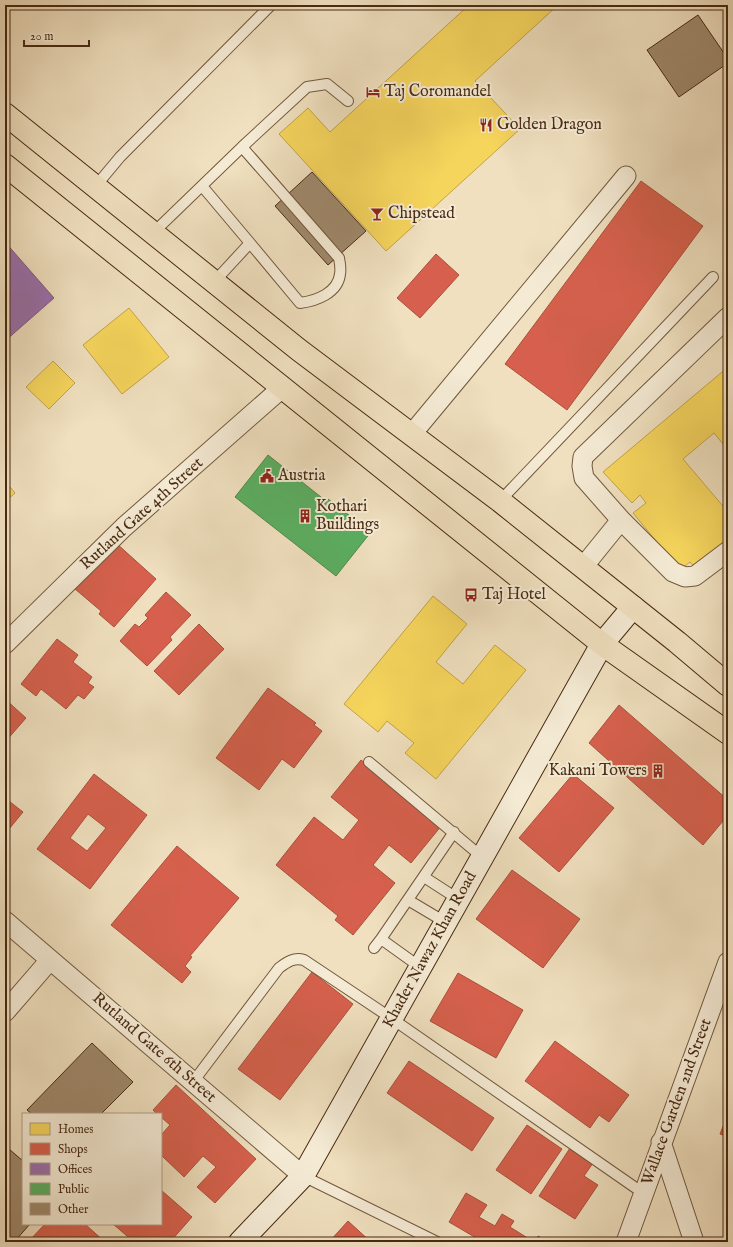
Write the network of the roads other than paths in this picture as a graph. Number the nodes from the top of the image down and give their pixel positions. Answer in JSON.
{"nodes":[{"id":1,"x":271,"y":5,"type":"edge"},
{"id":2,"x":348,"y":101,"type":"dead end"},
{"id":3,"x":5,"y":114,"type":"edge"},
{"id":4,"x":242,"y":147,"type":"junction"},
{"id":5,"x":5,"y":165,"type":"edge"},
{"id":6,"x":626,"y":176,"type":"dead end"},
{"id":7,"x":202,"y":186,"type":"junction"},
{"id":8,"x":95,"y":187,"type":"junction"},
{"id":9,"x":153,"y":233,"type":"junction"},
{"id":10,"x":250,"y":243,"type":"junction"},
{"id":11,"x":713,"y":277,"type":"dead end"},
{"id":12,"x":214,"y":282,"type":"junction"},
{"id":13,"x":728,"y":317,"type":"edge"},
{"id":14,"x":283,"y":387,"type":"junction"},
{"id":15,"x":411,"y":435,"type":"junction"},
{"id":16,"x":500,"y":502,"type":"junction"},
{"id":17,"x":621,"y":520,"type":"junction"},
{"id":18,"x":728,"y":551,"type":"edge"},
{"id":19,"x":583,"y":567,"type":"junction"},
{"id":20,"x":633,"y":607,"type":"junction"},
{"id":21,"x":5,"y":644,"type":"edge"},
{"id":22,"x":602,"y":644,"type":"junction"},
{"id":23,"x":728,"y":685,"type":"edge"},
{"id":24,"x":728,"y":733,"type":"edge"},
{"id":25,"x":369,"y":762,"type":"dead end"},
{"id":26,"x":454,"y":832,"type":"junction"},
{"id":27,"x":482,"y":857,"type":"junction"},
{"id":28,"x":424,"y":877,"type":"junction"},
{"id":29,"x":458,"y":899,"type":"junction"},
{"id":30,"x":408,"y":900,"type":"junction"},
{"id":31,"x":5,"y":921,"type":"edge"},
{"id":32,"x":445,"y":922,"type":"junction"},
{"id":33,"x":381,"y":940,"type":"junction"},
{"id":34,"x":374,"y":948,"type":"dead end"},
{"id":35,"x":50,"y":960,"type":"junction"},
{"id":36,"x":728,"y":962,"type":"edge"},
{"id":37,"x":420,"y":967,"type":"junction"},
{"id":38,"x":5,"y":1012,"type":"edge"},
{"id":39,"x":391,"y":1018,"type":"junction"},
{"id":40,"x":193,"y":1082,"type":"junction"},
{"id":41,"x":661,"y":1142,"type":"junction"},
{"id":42,"x":303,"y":1176,"type":"junction"},
{"id":43,"x":643,"y":1194,"type":"junction"},
{"id":44,"x":240,"y":1242,"type":"edge"},
{"id":45,"x":437,"y":1242,"type":"edge"},
{"id":46,"x":626,"y":1242,"type":"edge"},
{"id":47,"x":694,"y":1242,"type":"edge"}],
"edges":[{"from":1,"to":8,"type":"lane"},
{"from":2,"to":4,"type":"lane"},
{"from":3,"to":8,"type":"main road"},
{"from":4,"to":7,"type":"lane"},
{"from":4,"to":10,"type":"lane"},
{"from":5,"to":14,"type":"main road"},
{"from":6,"to":15,"type":"street"},
{"from":7,"to":9,"type":"lane"},
{"from":7,"to":10,"type":"lane"},
{"from":8,"to":9,"type":"main road"},
{"from":9,"to":12,"type":"main road"},
{"from":10,"to":12,"type":"lane"},
{"from":11,"to":16,"type":"lane"},
{"from":12,"to":15,"type":"main road"},
{"from":13,"to":17,"type":"street"},
{"from":14,"to":21,"type":"street","name":"Rutland Gate 4th Street"},
{"from":14,"to":22,"type":"main road"},
{"from":15,"to":16,"type":"main road"},
{"from":16,"to":19,"type":"main road"},
{"from":17,"to":18,"type":"street"},
{"from":17,"to":19,"type":"street"},
{"from":19,"to":20,"type":"main road"},
{"from":20,"to":22,"type":"street","name":"Khader Nawaz Khan Road"},
{"from":20,"to":23,"type":"main road"},
{"from":22,"to":24,"type":"main road"},
{"from":22,"to":27,"type":"street","name":"Khader Nawaz Khan Road"},
{"from":25,"to":26,"type":"lane"},
{"from":26,"to":27,"type":"lane"},
{"from":26,"to":28,"type":"lane"},
{"from":27,"to":29,"type":"street","name":"Khader Nawaz Khan Road"},
{"from":28,"to":29,"type":"lane"},
{"from":28,"to":30,"type":"lane"},
{"from":29,"to":32,"type":"street","name":"Khader Nawaz Khan Road"},
{"from":30,"to":32,"type":"lane"},
{"from":30,"to":33,"type":"lane"},
{"from":31,"to":35,"type":"street","name":"Rutland Gate 6th Street"},
{"from":32,"to":37,"type":"street","name":"Khader Nawaz Khan Road"},
{"from":33,"to":34,"type":"lane"},
{"from":33,"to":37,"type":"lane"},
{"from":35,"to":38,"type":"street"},
{"from":35,"to":40,"type":"street","name":"Rutland Gate 6th Street"},
{"from":36,"to":41,"type":"street","name":"Wallace Garden 2nd Street"},
{"from":37,"to":39,"type":"street","name":"Khader Nawaz Khan Road"},
{"from":39,"to":40,"type":"lane"},
{"from":39,"to":42,"type":"street","name":"Khader Nawaz Khan Road"},
{"from":39,"to":43,"type":"lane"},
{"from":40,"to":42,"type":"street","name":"Rutland Gate 6th Street"},
{"from":41,"to":43,"type":"street","name":"Wallace Garden 2nd Street"},
{"from":41,"to":47,"type":"street"},
{"from":42,"to":44,"type":"street","name":"Khader Nawaz Khan Road"},
{"from":42,"to":45,"type":"lane"},
{"from":43,"to":46,"type":"street","name":"Wallace Garden 2nd Street"}]}
